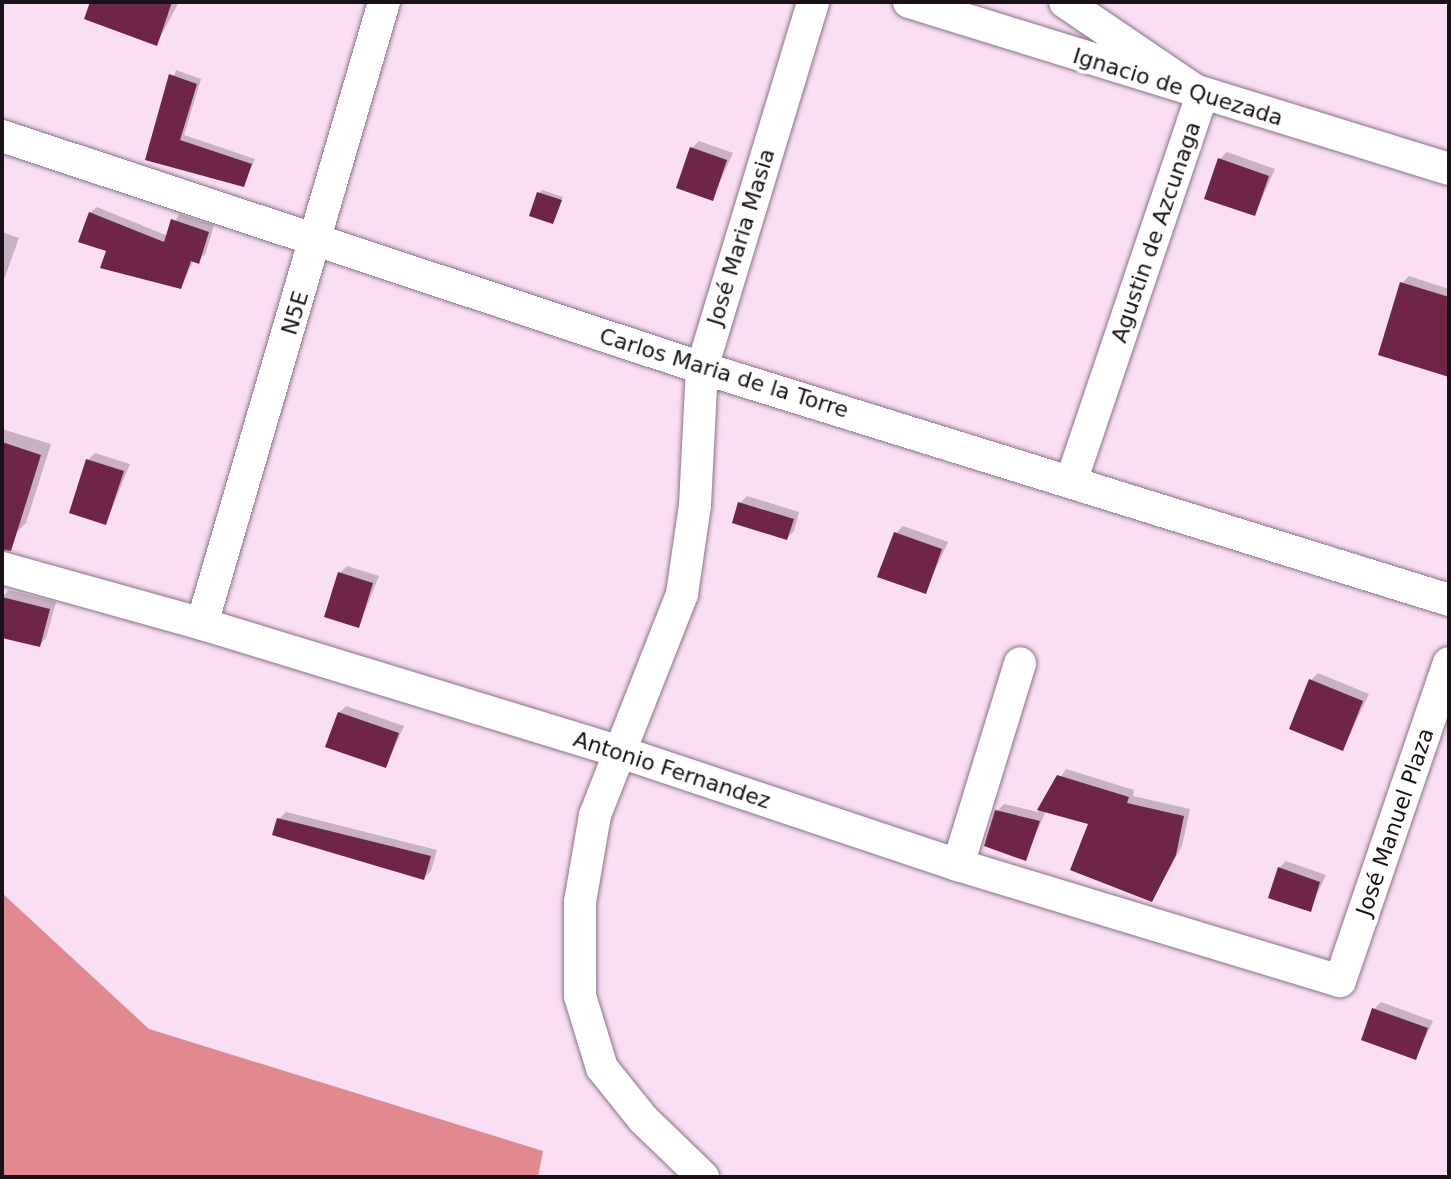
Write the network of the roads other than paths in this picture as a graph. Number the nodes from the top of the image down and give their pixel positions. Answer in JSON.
{"nodes":[{"id":1,"x":384,"y":2,"type":"edge"},
{"id":2,"x":813,"y":2,"type":"edge"},
{"id":3,"x":909,"y":2,"type":"edge"},
{"id":4,"x":1065,"y":2,"type":"edge"},
{"id":5,"x":1202,"y":95,"type":"junction"},
{"id":6,"x":2,"y":136,"type":"edge"},
{"id":7,"x":1449,"y":169,"type":"edge"},
{"id":8,"x":316,"y":241,"type":"junction"},
{"id":9,"x":702,"y":368,"type":"junction"},
{"id":10,"x":1072,"y":480,"type":"junction"},
{"id":11,"x":2,"y":568,"type":"edge"},
{"id":12,"x":1449,"y":600,"type":"edge"},
{"id":13,"x":202,"y":624,"type":"junction"},
{"id":14,"x":1020,"y":663,"type":"dead end"},
{"id":15,"x":1449,"y":663,"type":"edge"},
{"id":16,"x":620,"y":752,"type":"junction"},
{"id":17,"x":958,"y":865,"type":"junction"},
{"id":18,"x":1340,"y":981,"type":"joint"},
{"id":19,"x":703,"y":1177,"type":"edge"}],
"edges":[{"from":1,"to":8,"type":"street","name":"N5E"},
{"from":2,"to":9,"type":"street","name":"José Maria Masia"},
{"from":3,"to":5,"type":"street","name":"Ignacio de Quezada"},
{"from":4,"to":5,"type":"street","name":"Agustin de Azcunaga"},
{"from":5,"to":7,"type":"street","name":"Ignacio de Quezada"},
{"from":5,"to":10,"type":"street","name":"Agustin de Azcunaga"},
{"from":6,"to":8,"type":"street","name":"Carlos Maria de la Torre"},
{"from":8,"to":9,"type":"street","name":"Carlos Maria de la Torre"},
{"from":8,"to":13,"type":"street","name":"N5E"},
{"from":9,"to":10,"type":"street","name":"Carlos Maria de la Torre"},
{"from":9,"to":16,"type":"street","name":"José Maria Masia"},
{"from":10,"to":12,"type":"street","name":"Carlos Maria de la Torre"},
{"from":11,"to":13,"type":"street","name":"Antonio Fernandez"},
{"from":13,"to":16,"type":"street","name":"Antonio Fernandez"},
{"from":14,"to":17,"type":"street"},
{"from":15,"to":18,"type":"street","name":"José Manuel Plaza"},
{"from":16,"to":17,"type":"street","name":"Antonio Fernandez"},
{"from":16,"to":19,"type":"street","name":"José Maria Masia"},
{"from":17,"to":18,"type":"street","name":"Antonio Fernandez"}]}
